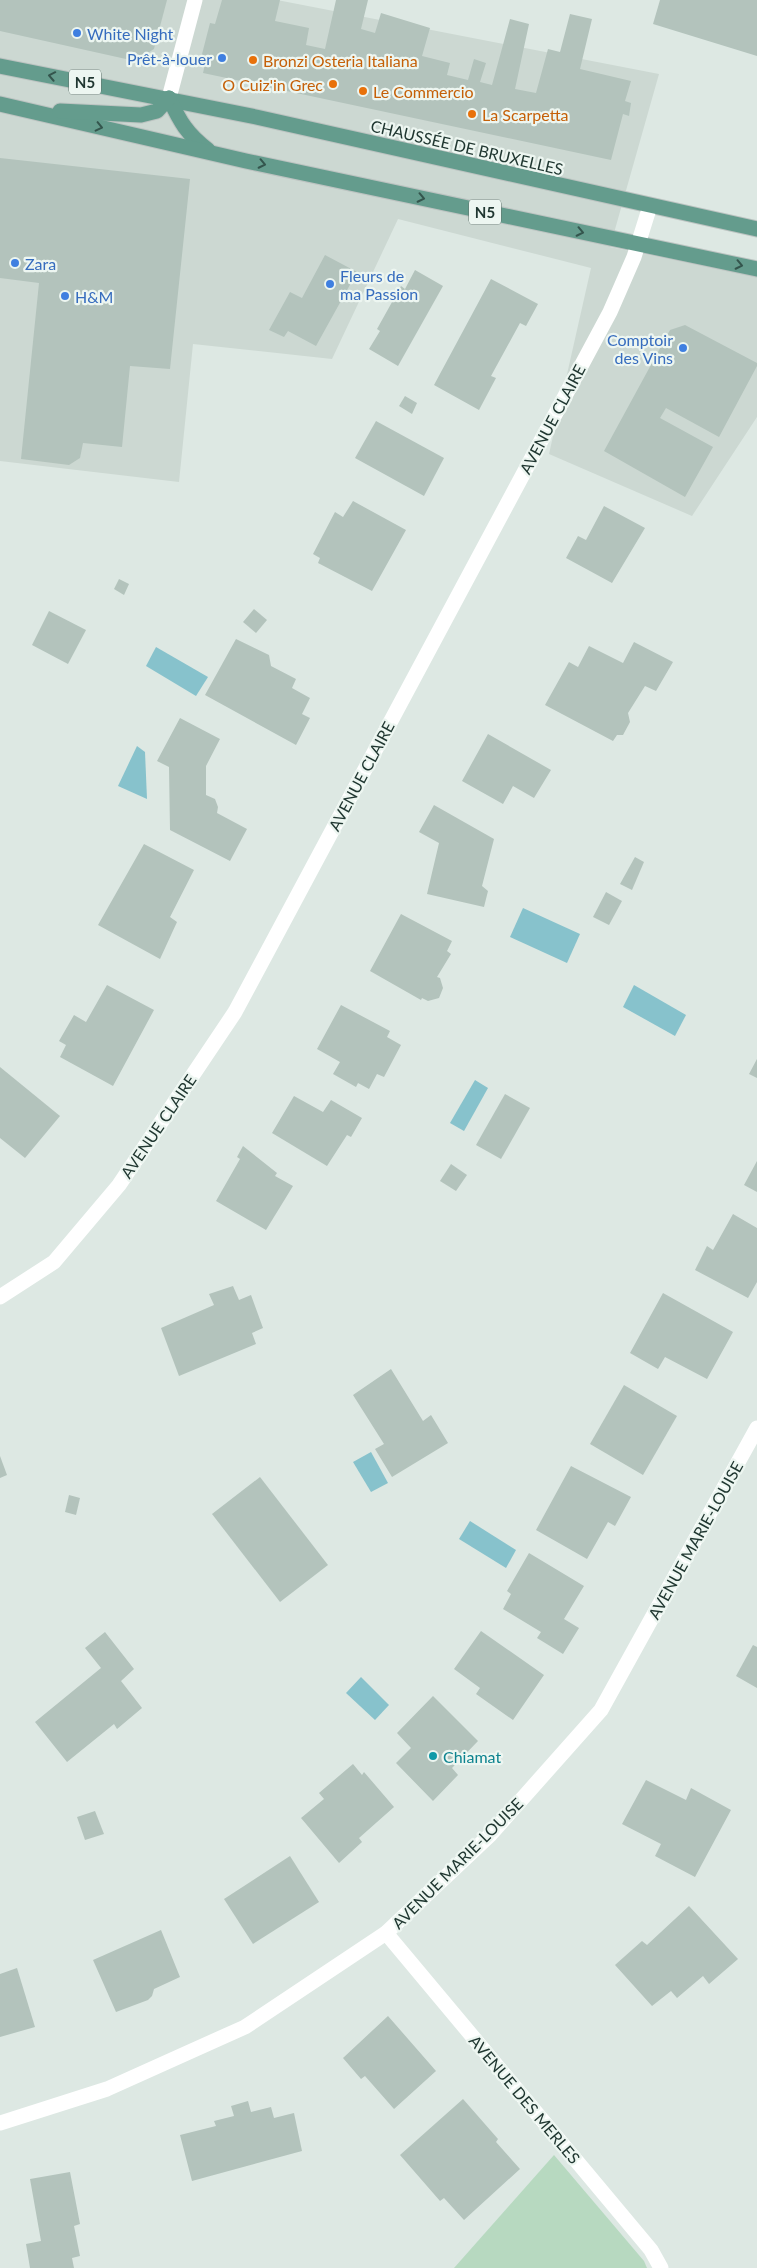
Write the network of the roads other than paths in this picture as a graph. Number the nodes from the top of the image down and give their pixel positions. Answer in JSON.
{"nodes":[{"id":1,"x":195,"y":0,"type":"edge"},
{"id":2,"x":0,"y":66,"type":"edge"},
{"id":3,"x":169,"y":98,"type":"junction"},
{"id":4,"x":0,"y":104,"type":"edge"},
{"id":5,"x":20,"y":109,"type":"junction"},
{"id":6,"x":214,"y":154,"type":"junction"},
{"id":7,"x":650,"y":206,"type":"junction"},
{"id":8,"x":757,"y":229,"type":"edge"},
{"id":9,"x":638,"y":244,"type":"junction"},
{"id":10,"x":757,"y":269,"type":"edge"},
{"id":11,"x":0,"y":1296,"type":"edge"},
{"id":12,"x":757,"y":1428,"type":"edge"},
{"id":13,"x":386,"y":1933,"type":"junction"},
{"id":14,"x":0,"y":2123,"type":"edge"},
{"id":15,"x":661,"y":2268,"type":"edge"}],
"edges":[{"from":1,"to":3,"type":"street"},
{"from":3,"to":2,"type":"main road","name":"CHAUSSÉE DE BRUXELLES","number":"N5","one_way":true},
{"from":3,"to":5,"type":"main road","number":"N5"},
{"from":3,"to":6,"type":"main road","number":"N5"},
{"from":3,"to":7,"type":"main road","name":"CHAUSSÉE DE BRUXELLES","number":"N5"},
{"from":4,"to":5,"type":"main road","number":"N5"},
{"from":5,"to":6,"type":"main road","number":"N5","one_way":true},
{"from":6,"to":9,"type":"main road","number":"N5","one_way":true},
{"from":7,"to":8,"type":"main road","name":"CHAUSSÉE DE BRUXELLES","number":"N5"},
{"from":7,"to":9,"type":"street","name":"AVENUE CLAIRE"},
{"from":9,"to":10,"type":"main road","number":"N5","one_way":true},
{"from":9,"to":11,"type":"street","name":"AVENUE CLAIRE"},
{"from":12,"to":13,"type":"street","name":"AVENUE MARIE-LOUISE"},
{"from":13,"to":14,"type":"street","name":"AVENUE MARIE-LOUISE"},
{"from":13,"to":15,"type":"street","name":"AVENUE DES MERLES"}]}
